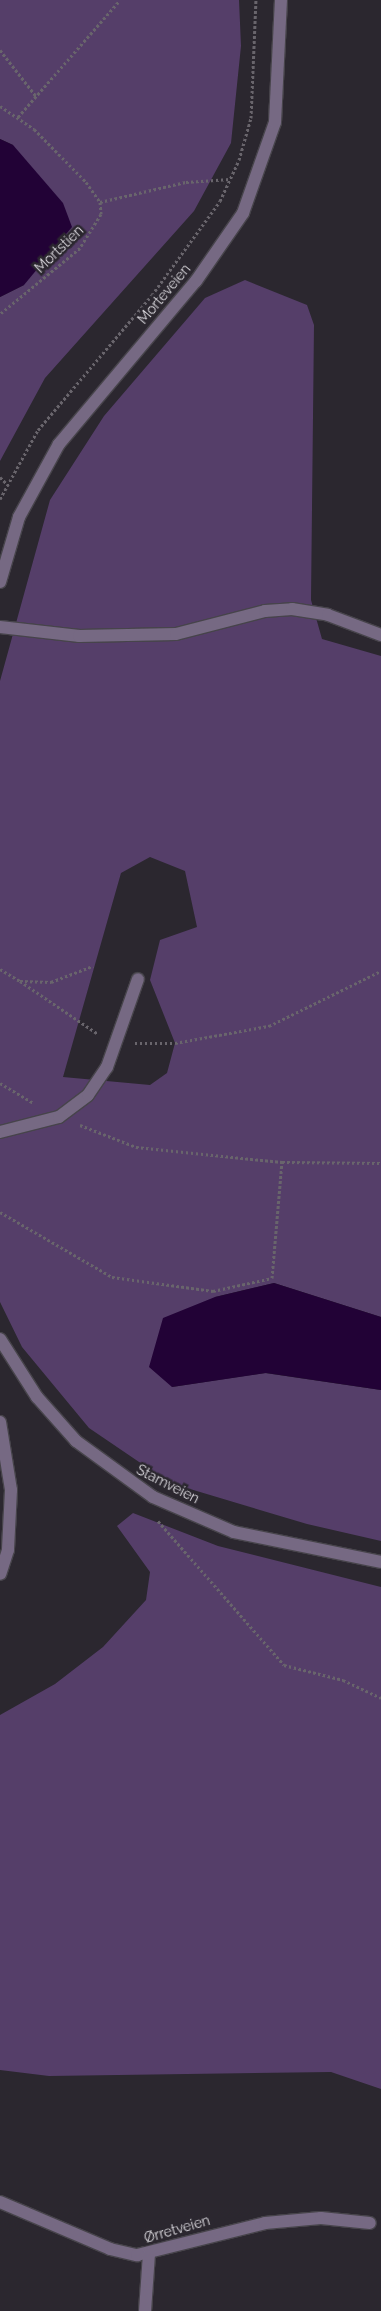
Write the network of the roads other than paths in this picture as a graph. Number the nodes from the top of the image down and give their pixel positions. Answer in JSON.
{"nodes":[{"id":1,"x":281,"y":0,"type":"edge"},
{"id":2,"x":0,"y":582,"type":"edge"},
{"id":3,"x":0,"y":627,"type":"edge"},
{"id":4,"x":381,"y":635,"type":"edge"},
{"id":5,"x":138,"y":979,"type":"dead end"},
{"id":6,"x":0,"y":1132,"type":"edge"},
{"id":7,"x":0,"y":1339,"type":"edge"},
{"id":8,"x":0,"y":1422,"type":"edge"},
{"id":9,"x":381,"y":1562,"type":"edge"},
{"id":10,"x":0,"y":1574,"type":"edge"},
{"id":11,"x":0,"y":2202,"type":"edge"},
{"id":12,"x":370,"y":2222,"type":"dead end"},
{"id":13,"x":149,"y":2254,"type":"junction"},
{"id":14,"x":145,"y":2311,"type":"edge"}],
"edges":[{"from":1,"to":2,"type":"street","name":"Morteveien"},
{"from":3,"to":4,"type":"street"},
{"from":5,"to":6,"type":"street"},
{"from":7,"to":9,"type":"street","name":"Stamveien"},
{"from":8,"to":10,"type":"street"},
{"from":11,"to":13,"type":"street","name":"Ørretveien"},
{"from":12,"to":13,"type":"street","name":"Ørretveien"},
{"from":13,"to":14,"type":"street"}]}
